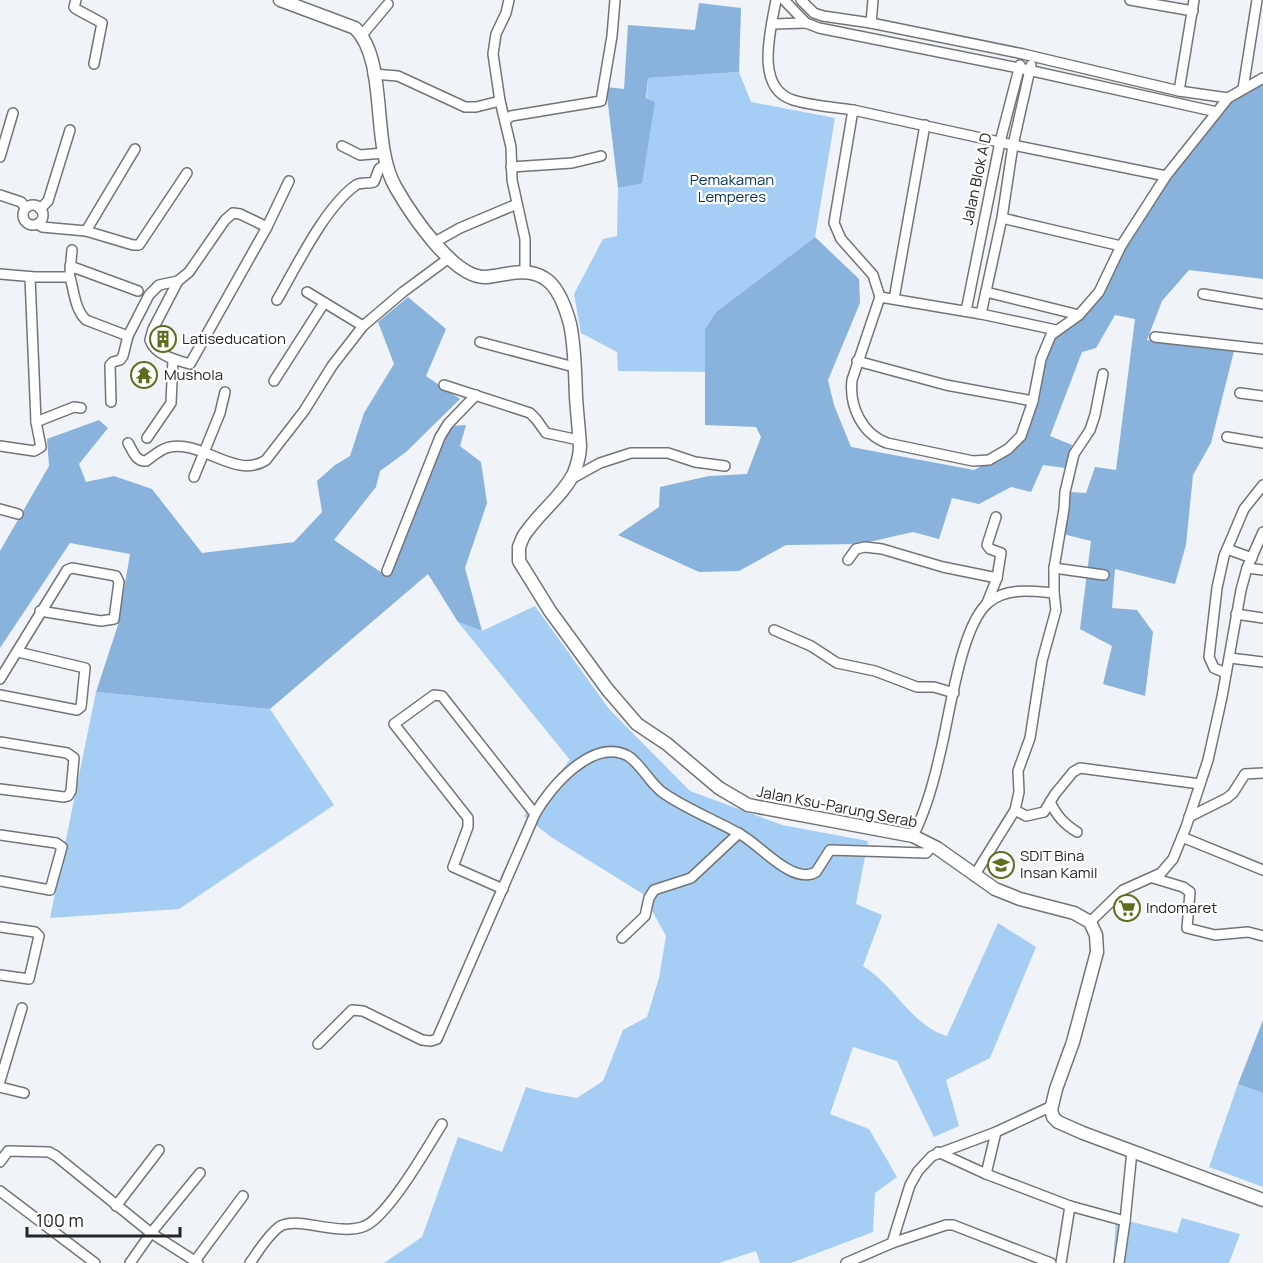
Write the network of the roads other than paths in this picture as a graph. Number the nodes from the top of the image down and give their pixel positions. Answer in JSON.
{"nodes":[{"id":1,"x":76,"y":0,"type":"edge"},
{"id":2,"x":280,"y":0,"type":"edge"},
{"id":3,"x":509,"y":0,"type":"edge"},
{"id":4,"x":615,"y":0,"type":"edge"},
{"id":5,"x":776,"y":0,"type":"edge"},
{"id":6,"x":784,"y":0,"type":"edge"},
{"id":7,"x":801,"y":0,"type":"edge"},
{"id":8,"x":873,"y":0,"type":"edge"},
{"id":9,"x":1130,"y":0,"type":"edge"},
{"id":10,"x":1194,"y":0,"type":"edge"},
{"id":11,"x":1257,"y":0,"type":"edge"},
{"id":12,"x":388,"y":4,"type":"dead end"},
{"id":13,"x":1192,"y":11,"type":"junction"},
{"id":14,"x":806,"y":23,"type":"junction"},
{"id":15,"x":871,"y":23,"type":"junction"},
{"id":16,"x":772,"y":24,"type":"junction"},
{"id":17,"x":362,"y":35,"type":"junction"},
{"id":18,"x":1023,"y":54,"type":"junction"},
{"id":19,"x":1033,"y":57,"type":"junction"},
{"id":20,"x":94,"y":64,"type":"dead end"},
{"id":21,"x":1019,"y":68,"type":"junction"},
{"id":22,"x":1029,"y":70,"type":"junction"},
{"id":23,"x":373,"y":75,"type":"junction"},
{"id":24,"x":1263,"y":78,"type":"edge"},
{"id":25,"x":1243,"y":89,"type":"junction"},
{"id":26,"x":1179,"y":91,"type":"junction"},
{"id":27,"x":1228,"y":98,"type":"junction"},
{"id":28,"x":500,"y":101,"type":"junction"},
{"id":29,"x":853,"y":110,"type":"junction"},
{"id":30,"x":1217,"y":112,"type":"junction"},
{"id":31,"x":13,"y":113,"type":"dead end"},
{"id":32,"x":505,"y":121,"type":"junction"},
{"id":33,"x":925,"y":126,"type":"junction"},
{"id":34,"x":69,"y":130,"type":"dead end"},
{"id":35,"x":1000,"y":141,"type":"junction"},
{"id":36,"x":1013,"y":145,"type":"junction"},
{"id":37,"x":342,"y":146,"type":"dead end"},
{"id":38,"x":135,"y":149,"type":"dead end"},
{"id":39,"x":602,"y":156,"type":"dead end"},
{"id":40,"x":0,"y":157,"type":"edge"},
{"id":41,"x":385,"y":159,"type":"junction"},
{"id":42,"x":512,"y":167,"type":"junction"},
{"id":43,"x":188,"y":172,"type":"dead end"},
{"id":44,"x":1166,"y":176,"type":"junction"},
{"id":45,"x":290,"y":181,"type":"dead end"},
{"id":46,"x":0,"y":195,"type":"edge"},
{"id":47,"x":518,"y":204,"type":"junction"},
{"id":48,"x":26,"y":208,"type":"junction"},
{"id":49,"x":40,"y":209,"type":"junction"},
{"id":50,"x":1002,"y":218,"type":"junction"},
{"id":51,"x":38,"y":224,"type":"junction"},
{"id":52,"x":267,"y":227,"type":"junction"},
{"id":53,"x":86,"y":231,"type":"junction"},
{"id":54,"x":435,"y":242,"type":"junction"},
{"id":55,"x":1121,"y":246,"type":"junction"},
{"id":56,"x":72,"y":250,"type":"dead end"},
{"id":57,"x":449,"y":258,"type":"junction"},
{"id":58,"x":70,"y":266,"type":"junction"},
{"id":59,"x":525,"y":272,"type":"junction"},
{"id":60,"x":0,"y":273,"type":"edge"},
{"id":61,"x":30,"y":277,"type":"junction"},
{"id":62,"x":70,"y":277,"type":"junction"},
{"id":63,"x":178,"y":281,"type":"junction"},
{"id":64,"x":138,"y":291,"type":"dead end"},
{"id":65,"x":307,"y":292,"type":"dead end"},
{"id":66,"x":986,"y":292,"type":"junction"},
{"id":67,"x":1203,"y":294,"type":"dead end"},
{"id":68,"x":880,"y":297,"type":"junction"},
{"id":69,"x":894,"y":299,"type":"junction"},
{"id":70,"x":277,"y":300,"type":"dead end"},
{"id":71,"x":324,"y":303,"type":"junction"},
{"id":72,"x":1263,"y":304,"type":"edge"},
{"id":73,"x":966,"y":311,"type":"junction"},
{"id":74,"x":981,"y":314,"type":"junction"},
{"id":75,"x":1079,"y":315,"type":"junction"},
{"id":76,"x":363,"y":326,"type":"junction"},
{"id":77,"x":1056,"y":330,"type":"junction"},
{"id":78,"x":128,"y":336,"type":"junction"},
{"id":79,"x":1155,"y":337,"type":"dead end"},
{"id":80,"x":480,"y":342,"type":"dead end"},
{"id":81,"x":1263,"y":349,"type":"edge"},
{"id":82,"x":173,"y":358,"type":"junction"},
{"id":83,"x":857,"y":361,"type":"junction"},
{"id":84,"x":574,"y":367,"type":"junction"},
{"id":85,"x":1103,"y":374,"type":"dead end"},
{"id":86,"x":274,"y":381,"type":"dead end"},
{"id":87,"x":444,"y":385,"type":"dead end"},
{"id":88,"x":225,"y":392,"type":"dead end"},
{"id":89,"x":1240,"y":393,"type":"dead end"},
{"id":90,"x":476,"y":395,"type":"junction"},
{"id":91,"x":1263,"y":396,"type":"edge"},
{"id":92,"x":1033,"y":401,"type":"junction"},
{"id":93,"x":111,"y":402,"type":"dead end"},
{"id":94,"x":81,"y":408,"type":"dead end"},
{"id":95,"x":36,"y":422,"type":"junction"},
{"id":96,"x":1227,"y":437,"type":"dead end"},
{"id":97,"x":147,"y":438,"type":"dead end"},
{"id":98,"x":579,"y":440,"type":"junction"},
{"id":99,"x":129,"y":443,"type":"dead end"},
{"id":100,"x":1263,"y":443,"type":"edge"},
{"id":101,"x":0,"y":446,"type":"edge"},
{"id":102,"x":203,"y":453,"type":"junction"},
{"id":103,"x":726,"y":466,"type":"dead end"},
{"id":104,"x":194,"y":477,"type":"dead end"},
{"id":105,"x":569,"y":480,"type":"junction"},
{"id":106,"x":1263,"y":485,"type":"edge"},
{"id":107,"x":0,"y":509,"type":"edge"},
{"id":108,"x":18,"y":514,"type":"dead end"},
{"id":109,"x":996,"y":517,"type":"dead end"},
{"id":110,"x":1263,"y":532,"type":"edge"},
{"id":111,"x":1227,"y":549,"type":"junction"},
{"id":112,"x":848,"y":560,"type":"dead end"},
{"id":113,"x":1249,"y":563,"type":"junction"},
{"id":114,"x":1054,"y":568,"type":"junction"},
{"id":115,"x":1263,"y":570,"type":"edge"},
{"id":116,"x":387,"y":572,"type":"dead end"},
{"id":117,"x":1104,"y":575,"type":"dead end"},
{"id":118,"x":997,"y":578,"type":"junction"},
{"id":119,"x":1054,"y":593,"type":"junction"},
{"id":120,"x":987,"y":603,"type":"junction"},
{"id":121,"x":40,"y":611,"type":"junction"},
{"id":122,"x":1236,"y":614,"type":"junction"},
{"id":123,"x":1263,"y":618,"type":"edge"},
{"id":124,"x":774,"y":630,"type":"dead end"},
{"id":125,"x":18,"y":652,"type":"junction"},
{"id":126,"x":1230,"y":658,"type":"junction"},
{"id":127,"x":1263,"y":662,"type":"edge"},
{"id":128,"x":1226,"y":673,"type":"junction"},
{"id":129,"x":0,"y":679,"type":"edge"},
{"id":130,"x":954,"y":693,"type":"junction"},
{"id":131,"x":0,"y":695,"type":"edge"},
{"id":132,"x":0,"y":742,"type":"edge"},
{"id":133,"x":1263,"y":773,"type":"edge"},
{"id":134,"x":1200,"y":784,"type":"junction"},
{"id":135,"x":0,"y":789,"type":"edge"},
{"id":136,"x":1050,"y":802,"type":"junction"},
{"id":137,"x":1015,"y":810,"type":"junction"},
{"id":138,"x":535,"y":814,"type":"junction"},
{"id":139,"x":1189,"y":817,"type":"junction"},
{"id":140,"x":1077,"y":832,"type":"dead end"},
{"id":141,"x":739,"y":833,"type":"junction"},
{"id":142,"x":0,"y":836,"type":"edge"},
{"id":143,"x":913,"y":836,"type":"junction"},
{"id":144,"x":1182,"y":837,"type":"junction"},
{"id":145,"x":933,"y":846,"type":"junction"},
{"id":146,"x":1263,"y":870,"type":"edge"},
{"id":147,"x":974,"y":876,"type":"junction"},
{"id":148,"x":1153,"y":878,"type":"junction"},
{"id":149,"x":0,"y":881,"type":"edge"},
{"id":150,"x":503,"y":890,"type":"junction"},
{"id":151,"x":1090,"y":922,"type":"junction"},
{"id":152,"x":0,"y":927,"type":"edge"},
{"id":153,"x":1263,"y":936,"type":"edge"},
{"id":154,"x":622,"y":938,"type":"dead end"},
{"id":155,"x":0,"y":975,"type":"edge"},
{"id":156,"x":22,"y":1008,"type":"dead end"},
{"id":157,"x":318,"y":1044,"type":"dead end"},
{"id":158,"x":0,"y":1081,"type":"edge"},
{"id":159,"x":0,"y":1087,"type":"edge"},
{"id":160,"x":24,"y":1093,"type":"dead end"},
{"id":161,"x":1052,"y":1106,"type":"junction"},
{"id":162,"x":442,"y":1124,"type":"dead end"},
{"id":163,"x":996,"y":1132,"type":"junction"},
{"id":164,"x":159,"y":1150,"type":"dead end"},
{"id":165,"x":4,"y":1151,"type":"edge"},
{"id":166,"x":1132,"y":1151,"type":"junction"},
{"id":167,"x":938,"y":1152,"type":"junction"},
{"id":168,"x":0,"y":1162,"type":"edge"},
{"id":169,"x":200,"y":1173,"type":"dead end"},
{"id":170,"x":986,"y":1174,"type":"junction"},
{"id":171,"x":0,"y":1191,"type":"edge"},
{"id":172,"x":243,"y":1196,"type":"dead end"},
{"id":173,"x":1263,"y":1200,"type":"edge"},
{"id":174,"x":116,"y":1206,"type":"junction"},
{"id":175,"x":1070,"y":1206,"type":"junction"},
{"id":176,"x":1125,"y":1221,"type":"junction"},
{"id":177,"x":151,"y":1233,"type":"junction"},
{"id":178,"x":892,"y":1243,"type":"junction"},
{"id":179,"x":870,"y":1253,"type":"junction"},
{"id":180,"x":197,"y":1262,"type":"edge"},
{"id":181,"x":95,"y":1263,"type":"edge"},
{"id":182,"x":130,"y":1263,"type":"edge"},
{"id":183,"x":250,"y":1263,"type":"edge"},
{"id":184,"x":846,"y":1263,"type":"edge"},
{"id":185,"x":874,"y":1263,"type":"edge"},
{"id":186,"x":1052,"y":1263,"type":"edge"},
{"id":187,"x":1061,"y":1263,"type":"edge"},
{"id":188,"x":1119,"y":1263,"type":"edge"}],
"edges":[{"from":1,"to":20,"type":"street"},
{"from":2,"to":17,"type":"street"},
{"from":3,"to":28,"type":"street"},
{"from":4,"to":32,"type":"street"},
{"from":5,"to":16,"type":"street"},
{"from":6,"to":14,"type":"street"},
{"from":7,"to":15,"type":"street"},
{"from":8,"to":15,"type":"street"},
{"from":9,"to":13,"type":"street"},
{"from":10,"to":13,"type":"street"},
{"from":11,"to":25,"type":"street"},
{"from":12,"to":17,"type":"street"},
{"from":13,"to":26,"type":"street"},
{"from":14,"to":16,"type":"street"},
{"from":14,"to":21,"type":"street"},
{"from":15,"to":18,"type":"street"},
{"from":16,"to":29,"type":"street"},
{"from":17,"to":23,"type":"street"},
{"from":18,"to":19,"type":"street"},
{"from":18,"to":21,"type":"street","name":"Jalan Blok A D"},
{"from":19,"to":22,"type":"street"},
{"from":19,"to":26,"type":"street"},
{"from":21,"to":22,"type":"street"},
{"from":21,"to":35,"type":"street","name":"Jalan Blok A D"},
{"from":22,"to":30,"type":"street"},
{"from":22,"to":36,"type":"street"},
{"from":23,"to":28,"type":"street"},
{"from":23,"to":41,"type":"street"},
{"from":24,"to":25,"type":"street"},
{"from":25,"to":27,"type":"street"},
{"from":26,"to":27,"type":"street"},
{"from":27,"to":30,"type":"street"},
{"from":28,"to":32,"type":"street"},
{"from":29,"to":33,"type":"street"},
{"from":29,"to":68,"type":"street"},
{"from":30,"to":44,"type":"street"},
{"from":31,"to":40,"type":"street"},
{"from":32,"to":42,"type":"street"},
{"from":33,"to":35,"type":"street"},
{"from":33,"to":69,"type":"street"},
{"from":34,"to":49,"type":"street"},
{"from":35,"to":36,"type":"street"},
{"from":35,"to":73,"type":"street","name":"Jalan Blok A D"},
{"from":36,"to":44,"type":"street"},
{"from":36,"to":50,"type":"street"},
{"from":37,"to":41,"type":"street"},
{"from":38,"to":53,"type":"street"},
{"from":39,"to":42,"type":"street"},
{"from":41,"to":54,"type":"street"},
{"from":41,"to":70,"type":"street"},
{"from":42,"to":47,"type":"street"},
{"from":43,"to":53,"type":"street"},
{"from":44,"to":55,"type":"street"},
{"from":45,"to":52,"type":"street"},
{"from":46,"to":48,"type":"street"},
{"from":47,"to":54,"type":"street"},
{"from":47,"to":59,"type":"street"},
{"from":48,"to":49,"type":"street"},
{"from":48,"to":51,"type":"street"},
{"from":49,"to":51,"type":"street"},
{"from":50,"to":55,"type":"street"},
{"from":50,"to":66,"type":"street"},
{"from":51,"to":53,"type":"street"},
{"from":52,"to":63,"type":"street"},
{"from":52,"to":82,"type":"street"},
{"from":54,"to":57,"type":"street"},
{"from":55,"to":75,"type":"street"},
{"from":56,"to":58,"type":"street"},
{"from":57,"to":59,"type":"street"},
{"from":57,"to":76,"type":"street"},
{"from":58,"to":62,"type":"street"},
{"from":58,"to":64,"type":"street"},
{"from":59,"to":84,"type":"street","name":"Jalan Ksu-Parung Serab"},
{"from":60,"to":61,"type":"street"},
{"from":61,"to":62,"type":"street"},
{"from":61,"to":95,"type":"street"},
{"from":62,"to":78,"type":"street"},
{"from":63,"to":78,"type":"street"},
{"from":63,"to":82,"type":"street"},
{"from":65,"to":71,"type":"street"},
{"from":66,"to":74,"type":"street"},
{"from":66,"to":75,"type":"street"},
{"from":67,"to":72,"type":"street"},
{"from":68,"to":69,"type":"street"},
{"from":68,"to":83,"type":"street"},
{"from":69,"to":73,"type":"street"},
{"from":71,"to":76,"type":"street"},
{"from":71,"to":86,"type":"street"},
{"from":73,"to":74,"type":"street"},
{"from":74,"to":77,"type":"street"},
{"from":75,"to":77,"type":"street"},
{"from":76,"to":102,"type":"street"},
{"from":77,"to":92,"type":"street"},
{"from":78,"to":93,"type":"street"},
{"from":79,"to":81,"type":"street"},
{"from":80,"to":84,"type":"street"},
{"from":82,"to":97,"type":"street"},
{"from":83,"to":92,"type":"street"},
{"from":83,"to":92,"type":"street"},
{"from":84,"to":98,"type":"street","name":"Jalan Ksu-Parung Serab"},
{"from":85,"to":114,"type":"street"},
{"from":87,"to":90,"type":"street"},
{"from":88,"to":102,"type":"street"},
{"from":89,"to":91,"type":"street"},
{"from":90,"to":98,"type":"street"},
{"from":90,"to":116,"type":"street"},
{"from":94,"to":95,"type":"street"},
{"from":95,"to":101,"type":"street"},
{"from":96,"to":100,"type":"street"},
{"from":98,"to":105,"type":"street","name":"Jalan Ksu-Parung Serab"},
{"from":99,"to":102,"type":"street"},
{"from":102,"to":104,"type":"street"},
{"from":103,"to":105,"type":"street"},
{"from":105,"to":143,"type":"street","name":"Jalan Ksu-Parung Serab"},
{"from":106,"to":111,"type":"street"},
{"from":107,"to":108,"type":"street"},
{"from":109,"to":118,"type":"street"},
{"from":110,"to":113,"type":"street"},
{"from":111,"to":113,"type":"street"},
{"from":111,"to":128,"type":"street"},
{"from":112,"to":118,"type":"street"},
{"from":113,"to":115,"type":"street"},
{"from":113,"to":122,"type":"street"},
{"from":114,"to":117,"type":"street"},
{"from":114,"to":119,"type":"street"},
{"from":118,"to":120,"type":"street"},
{"from":119,"to":120,"type":"street"},
{"from":119,"to":137,"type":"street"},
{"from":120,"to":130,"type":"street"},
{"from":121,"to":121,"type":"street"},
{"from":121,"to":125,"type":"street"},
{"from":122,"to":123,"type":"street"},
{"from":122,"to":126,"type":"street"},
{"from":124,"to":130,"type":"street"},
{"from":125,"to":129,"type":"street"},
{"from":125,"to":131,"type":"street"},
{"from":126,"to":127,"type":"street"},
{"from":126,"to":128,"type":"street"},
{"from":128,"to":134,"type":"street"},
{"from":130,"to":143,"type":"street"},
{"from":132,"to":135,"type":"street"},
{"from":133,"to":139,"type":"street"},
{"from":134,"to":136,"type":"street"},
{"from":134,"to":139,"type":"street"},
{"from":136,"to":137,"type":"street"},
{"from":136,"to":140,"type":"street"},
{"from":137,"to":147,"type":"street"},
{"from":138,"to":141,"type":"street"},
{"from":138,"to":150,"type":"street"},
{"from":138,"to":150,"type":"street"},
{"from":139,"to":144,"type":"street"},
{"from":141,"to":145,"type":"street"},
{"from":141,"to":154,"type":"street"},
{"from":142,"to":149,"type":"street"},
{"from":143,"to":145,"type":"street","name":"Jalan Ksu-Parung Serab"},
{"from":144,"to":146,"type":"street"},
{"from":144,"to":148,"type":"street"},
{"from":145,"to":147,"type":"street","name":"Jalan Ksu-Parung Serab"},
{"from":147,"to":151,"type":"street","name":"Jalan Ksu-Parung Serab"},
{"from":148,"to":151,"type":"street"},
{"from":148,"to":153,"type":"street"},
{"from":150,"to":157,"type":"street"},
{"from":151,"to":161,"type":"street"},
{"from":152,"to":155,"type":"street"},
{"from":156,"to":158,"type":"street"},
{"from":159,"to":160,"type":"street"},
{"from":161,"to":163,"type":"street"},
{"from":161,"to":166,"type":"street"},
{"from":162,"to":183,"type":"street"},
{"from":163,"to":167,"type":"street"},
{"from":163,"to":170,"type":"street"},
{"from":164,"to":174,"type":"street"},
{"from":165,"to":168,"type":"street"},
{"from":165,"to":174,"type":"street"},
{"from":166,"to":173,"type":"street"},
{"from":166,"to":176,"type":"street"},
{"from":167,"to":170,"type":"street"},
{"from":167,"to":178,"type":"street"},
{"from":169,"to":177,"type":"street"},
{"from":170,"to":175,"type":"street"},
{"from":171,"to":181,"type":"street"},
{"from":172,"to":180,"type":"street"},
{"from":174,"to":177,"type":"street"},
{"from":175,"to":176,"type":"street"},
{"from":175,"to":187,"type":"street"},
{"from":176,"to":188,"type":"street"},
{"from":177,"to":180,"type":"street"},
{"from":177,"to":182,"type":"street"},
{"from":178,"to":179,"type":"street"},
{"from":178,"to":186,"type":"street"},
{"from":179,"to":184,"type":"street"},
{"from":179,"to":185,"type":"street"}]}
